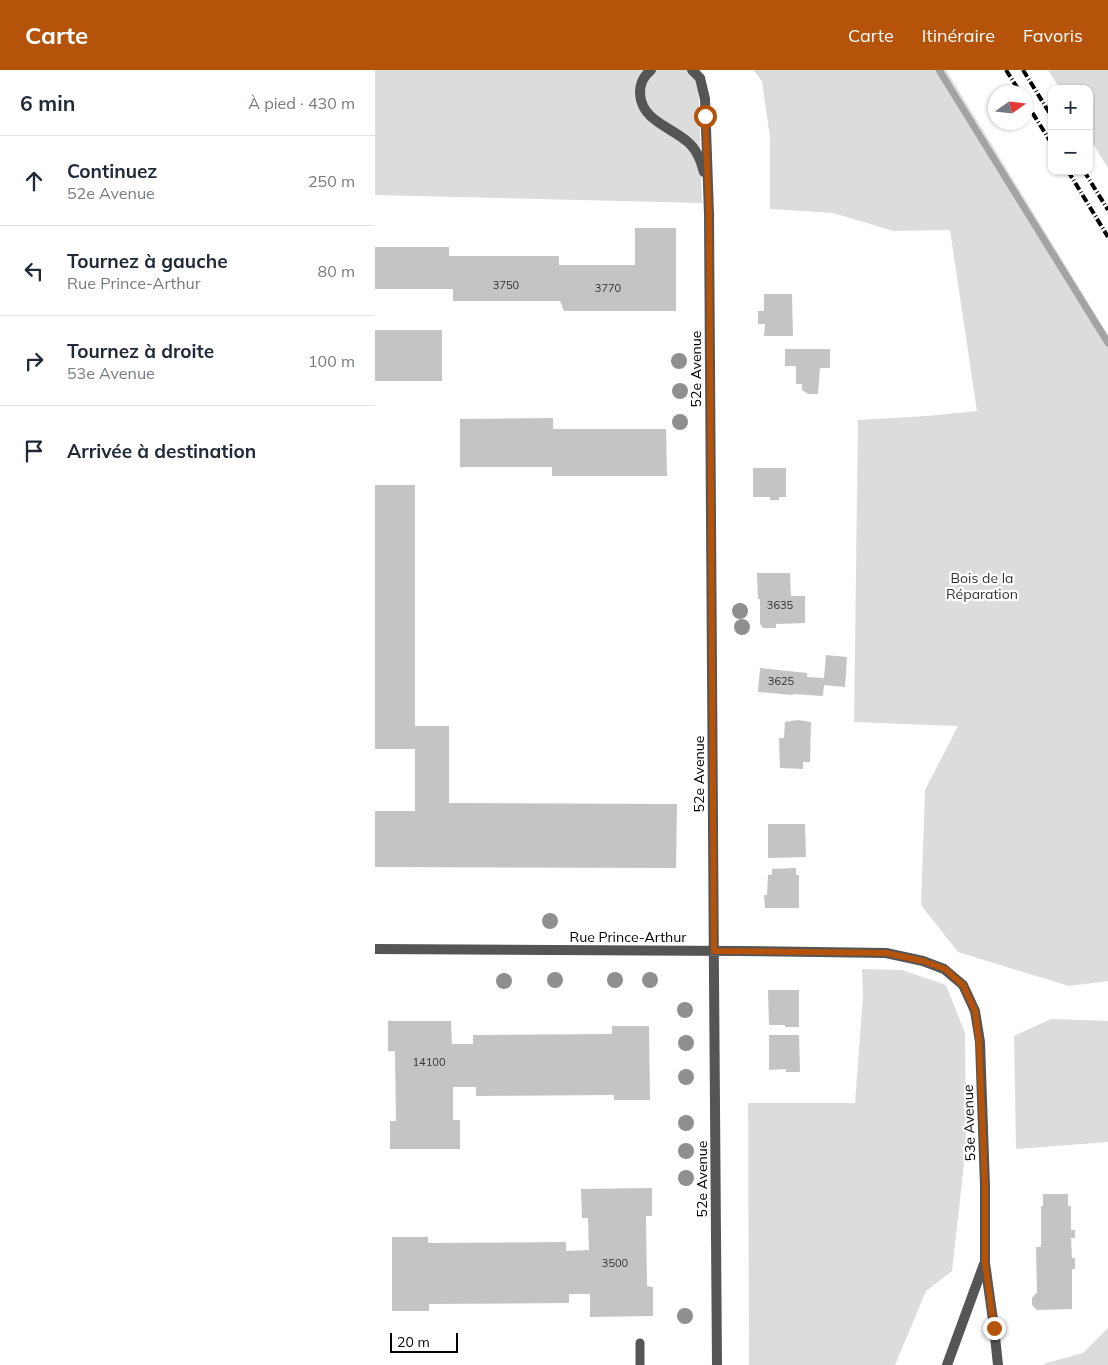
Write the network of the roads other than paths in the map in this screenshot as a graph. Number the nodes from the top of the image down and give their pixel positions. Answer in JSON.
{"nodes":[{"id":1,"x":651,"y":70,"type":"edge"},
{"id":2,"x":692,"y":70,"type":"edge"},
{"id":3,"x":708,"y":182,"type":"junction"},
{"id":4,"x":375,"y":949,"type":"edge"},
{"id":5,"x":714,"y":951,"type":"junction"},
{"id":6,"x":963,"y":985,"type":"joint"},
{"id":7,"x":985,"y":1263,"type":"junction"},
{"id":8,"x":640,"y":1343,"type":"dead end"},
{"id":9,"x":640,"y":1365,"type":"edge"},
{"id":10,"x":717,"y":1365,"type":"edge"},
{"id":11,"x":947,"y":1365,"type":"edge"},
{"id":12,"x":998,"y":1365,"type":"edge"}],
"edges":[{"from":1,"to":3,"type":"street","name":"52e Avenue"},
{"from":2,"to":3,"type":"street","name":"52e Avenue"},
{"from":3,"to":5,"type":"street","name":"52e Avenue"},
{"from":4,"to":5,"type":"street","name":"Rue Prince-Arthur"},
{"from":5,"to":6,"type":"street","name":"Rue Prince-Arthur"},
{"from":5,"to":10,"type":"street","name":"52e Avenue"},
{"from":6,"to":7,"type":"street","name":"53e Avenue"},
{"from":7,"to":11,"type":"street","name":"53e Avenue"},
{"from":7,"to":12,"type":"street","name":"53e Avenue"},
{"from":8,"to":9,"type":"lane"}]}
